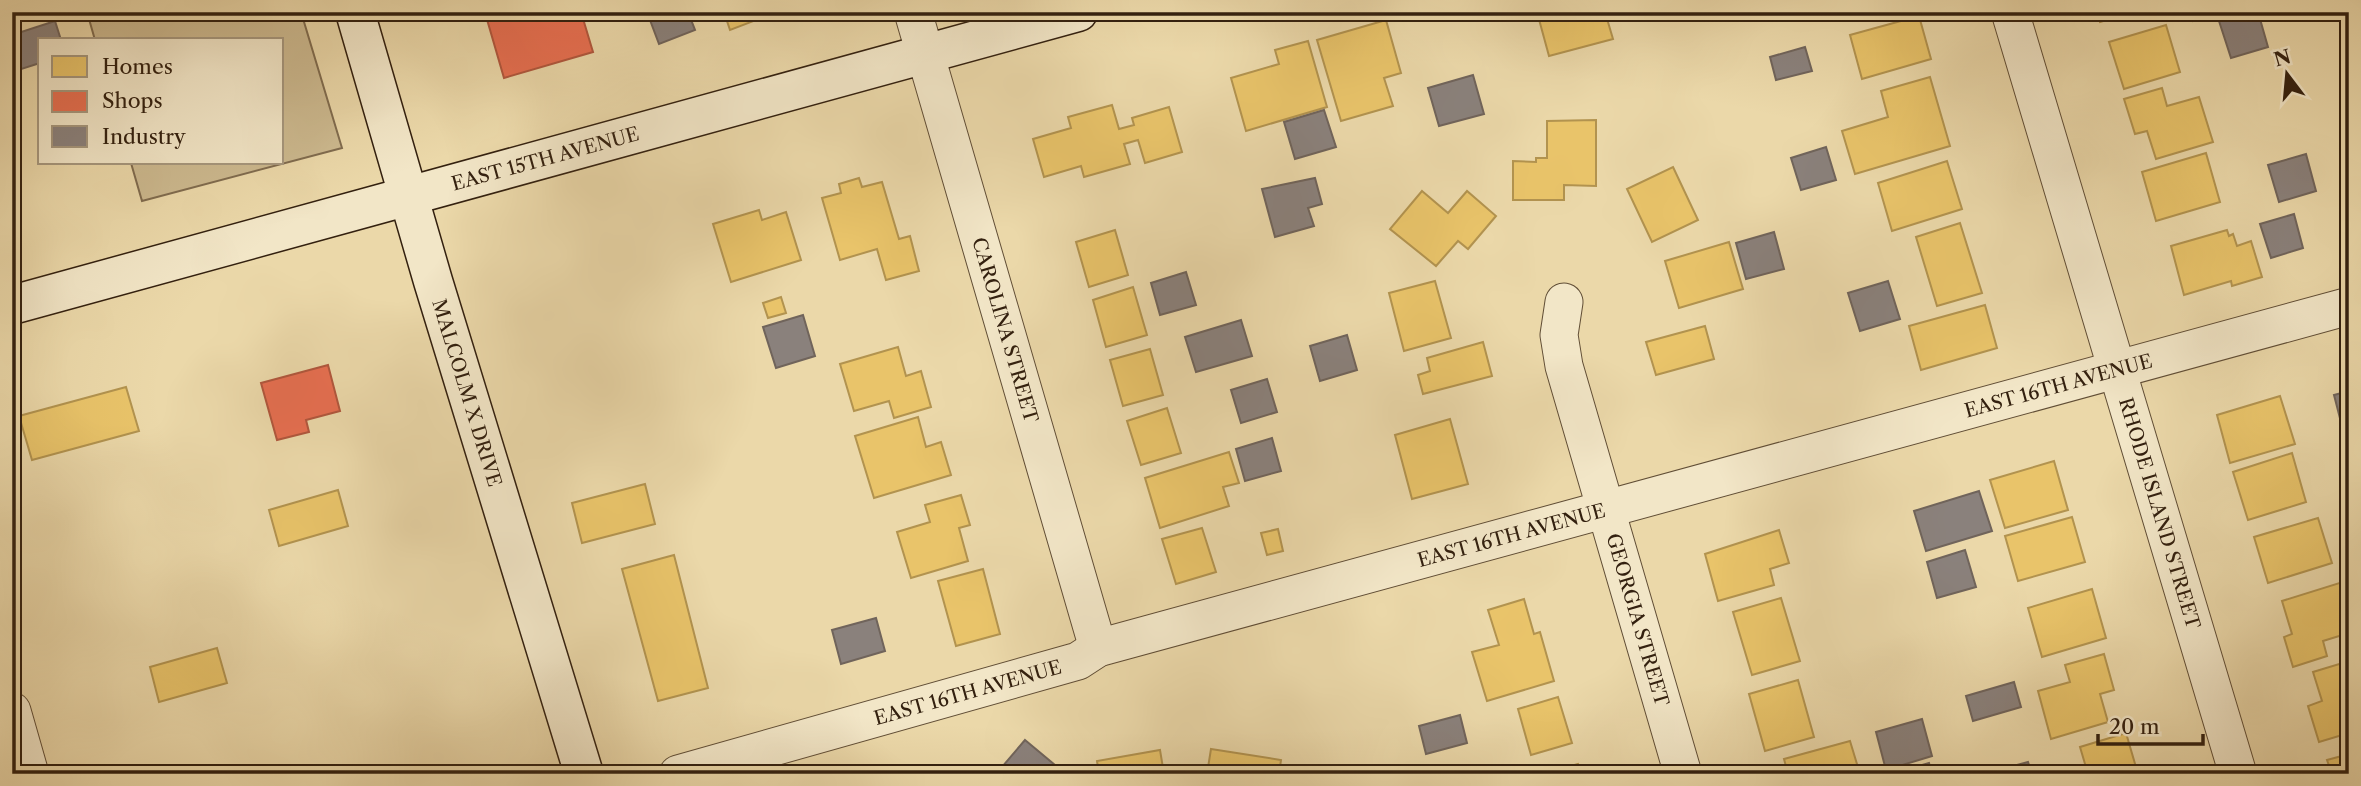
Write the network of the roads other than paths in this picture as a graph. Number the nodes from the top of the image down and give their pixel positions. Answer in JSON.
{"nodes":[{"id":1,"x":355,"y":12,"type":"edge"},
{"id":2,"x":913,"y":12,"type":"edge"},
{"id":3,"x":1079,"y":12,"type":"edge"},
{"id":4,"x":2010,"y":12,"type":"edge"},
{"id":5,"x":925,"y":55,"type":"junction"},
{"id":6,"x":408,"y":195,"type":"junction"},
{"id":7,"x":1564,"y":302,"type":"dead end"},
{"id":8,"x":12,"y":305,"type":"edge"},
{"id":9,"x":2349,"y":306,"type":"edge"},
{"id":10,"x":2117,"y":368,"type":"junction"},
{"id":11,"x":1605,"y":512,"type":"junction"},
{"id":12,"x":1098,"y":648,"type":"junction"},
{"id":13,"x":12,"y":711,"type":"edge"},
{"id":14,"x":30,"y":774,"type":"edge"},
{"id":15,"x":584,"y":774,"type":"edge"},
{"id":16,"x":678,"y":774,"type":"edge"},
{"id":17,"x":1682,"y":774,"type":"edge"},
{"id":18,"x":2238,"y":774,"type":"edge"}],
"edges":[{"from":1,"to":6,"type":"main road","name":"MALCOLM X DRIVE"},
{"from":2,"to":5,"type":"street","name":"CAROLINA STREET"},
{"from":3,"to":5,"type":"main road","name":"EAST 15TH AVENUE"},
{"from":4,"to":10,"type":"street","name":"RHODE ISLAND STREET"},
{"from":5,"to":6,"type":"main road","name":"EAST 15TH AVENUE"},
{"from":5,"to":12,"type":"street","name":"CAROLINA STREET"},
{"from":6,"to":8,"type":"main road","name":"EAST 15TH AVENUE"},
{"from":6,"to":15,"type":"main road","name":"MALCOLM X DRIVE"},
{"from":7,"to":11,"type":"street","name":"GEORGIA STREET"},
{"from":9,"to":10,"type":"street","name":"EAST 16TH AVENUE"},
{"from":10,"to":11,"type":"street","name":"EAST 16TH AVENUE"},
{"from":10,"to":18,"type":"street","name":"RHODE ISLAND STREET"},
{"from":11,"to":12,"type":"street","name":"EAST 16TH AVENUE"},
{"from":11,"to":17,"type":"street","name":"GEORGIA STREET"},
{"from":12,"to":16,"type":"street","name":"EAST 16TH AVENUE"},
{"from":13,"to":14,"type":"street"}]}
